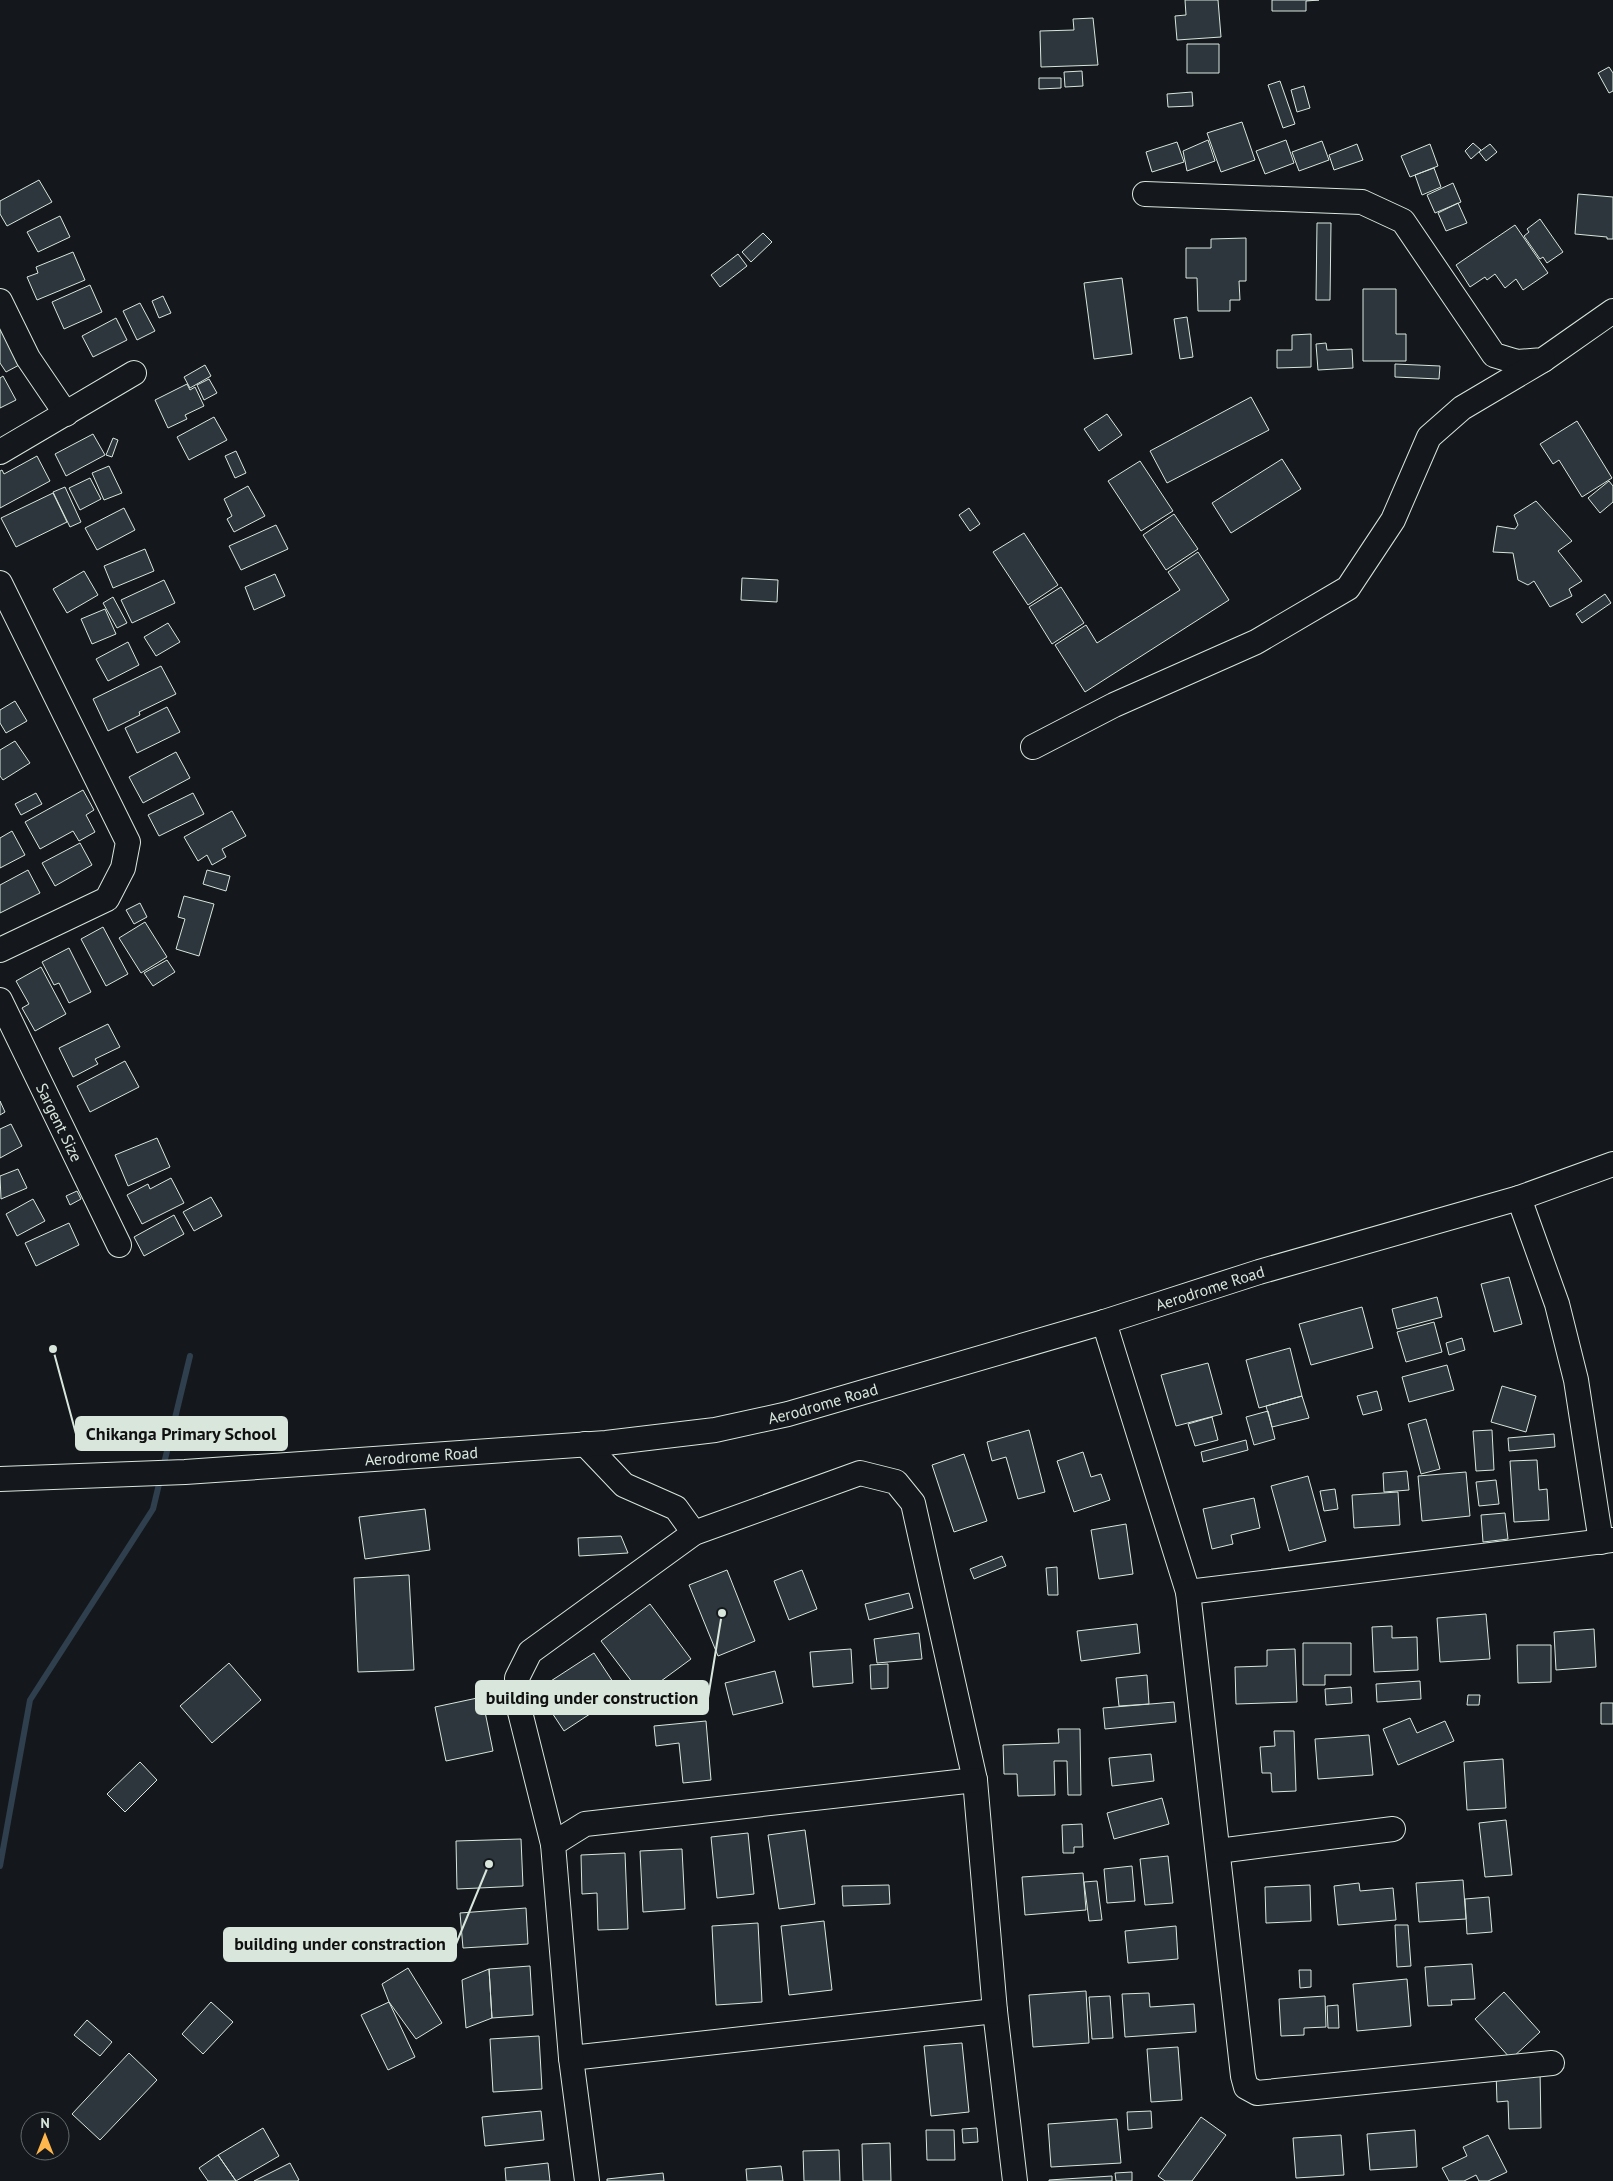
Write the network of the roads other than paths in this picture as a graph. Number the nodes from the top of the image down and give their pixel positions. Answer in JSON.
{"nodes":[{"id":1,"x":1145,"y":194,"type":"dead end"},
{"id":2,"x":0,"y":301,"type":"edge"},
{"id":3,"x":1613,"y":310,"type":"edge"},
{"id":4,"x":1543,"y":360,"type":"junction"},
{"id":5,"x":134,"y":373,"type":"dead end"},
{"id":6,"x":66,"y":414,"type":"junction"},
{"id":7,"x":0,"y":452,"type":"edge"},
{"id":8,"x":0,"y":583,"type":"edge"},
{"id":9,"x":1033,"y":747,"type":"dead end"},
{"id":10,"x":0,"y":950,"type":"edge"},
{"id":11,"x":0,"y":1000,"type":"edge"},
{"id":12,"x":1613,"y":1164,"type":"edge"},
{"id":13,"x":1519,"y":1198,"type":"junction"},
{"id":14,"x":120,"y":1245,"type":"dead end"},
{"id":15,"x":1104,"y":1322,"type":"junction"},
{"id":16,"x":585,"y":1444,"type":"junction"},
{"id":17,"x":0,"y":1479,"type":"edge"},
{"id":18,"x":694,"y":1533,"type":"junction"},
{"id":19,"x":1607,"y":1541,"type":"edge"},
{"id":20,"x":1188,"y":1592,"type":"junction"},
{"id":21,"x":976,"y":1780,"type":"junction"},
{"id":22,"x":1393,"y":1829,"type":"dead end"},
{"id":23,"x":553,"y":1844,"type":"junction"},
{"id":24,"x":1218,"y":1851,"type":"junction"},
{"id":25,"x":995,"y":2011,"type":"junction"},
{"id":26,"x":571,"y":2058,"type":"junction"},
{"id":27,"x":1552,"y":2062,"type":"dead end"},
{"id":28,"x":588,"y":2181,"type":"edge"},
{"id":29,"x":1016,"y":2181,"type":"edge"}],
"edges":[{"from":1,"to":4,"type":"street"},
{"from":2,"to":6,"type":"street"},
{"from":3,"to":4,"type":"street"},
{"from":4,"to":9,"type":"street"},
{"from":5,"to":6,"type":"street"},
{"from":6,"to":7,"type":"street"},
{"from":8,"to":10,"type":"street"},
{"from":11,"to":14,"type":"street","name":"Sargent Size"},
{"from":12,"to":13,"type":"street","name":"Aerodrome Road"},
{"from":13,"to":15,"type":"street","name":"Aerodrome Road"},
{"from":13,"to":19,"type":"street"},
{"from":15,"to":16,"type":"street","name":"Aerodrome Road"},
{"from":15,"to":20,"type":"street"},
{"from":16,"to":17,"type":"street","name":"Aerodrome Road"},
{"from":16,"to":18,"type":"street"},
{"from":18,"to":21,"type":"street"},
{"from":18,"to":23,"type":"street"},
{"from":19,"to":20,"type":"street"},
{"from":20,"to":24,"type":"street"},
{"from":21,"to":23,"type":"street"},
{"from":21,"to":25,"type":"street"},
{"from":22,"to":24,"type":"street"},
{"from":23,"to":26,"type":"street"},
{"from":24,"to":27,"type":"street"},
{"from":25,"to":26,"type":"street"},
{"from":25,"to":29,"type":"street"},
{"from":26,"to":28,"type":"street"}]}
